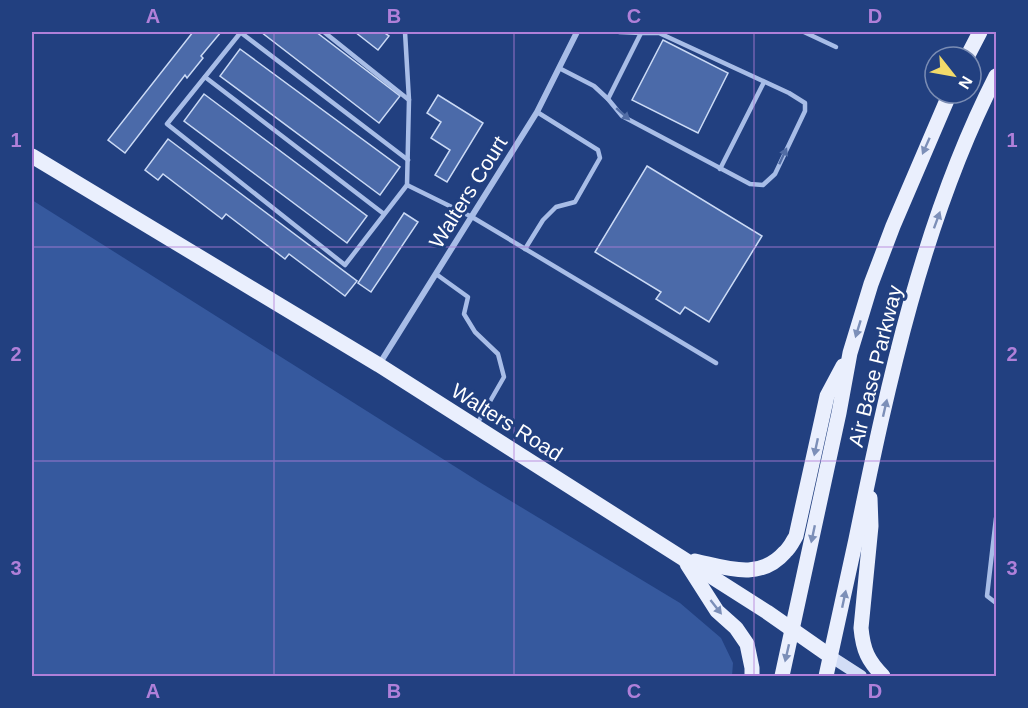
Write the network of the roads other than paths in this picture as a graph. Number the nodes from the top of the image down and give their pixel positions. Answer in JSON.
{"nodes":[{"id":1,"x":240,"y":32,"type":"edge"},
{"id":2,"x":324,"y":32,"type":"edge"},
{"id":3,"x":405,"y":32,"type":"edge"},
{"id":4,"x":577,"y":32,"type":"edge"},
{"id":5,"x":619,"y":32,"type":"edge"},
{"id":6,"x":804,"y":32,"type":"edge"},
{"id":7,"x":641,"y":33,"type":"junction"},
{"id":8,"x":836,"y":47,"type":"dead end"},
{"id":9,"x":559,"y":68,"type":"junction"},
{"id":10,"x":996,"y":76,"type":"edge"},
{"id":11,"x":205,"y":77,"type":"junction"},
{"id":12,"x":764,"y":82,"type":"junction"},
{"id":13,"x":608,"y":99,"type":"junction"},
{"id":14,"x":409,"y":100,"type":"junction"},
{"id":15,"x":945,"y":105,"type":"edge"},
{"id":16,"x":537,"y":112,"type":"junction"},
{"id":17,"x":32,"y":156,"type":"edge"},
{"id":18,"x":408,"y":160,"type":"junction"},
{"id":19,"x":720,"y":169,"type":"junction"},
{"id":20,"x":407,"y":185,"type":"junction"},
{"id":21,"x":384,"y":214,"type":"junction"},
{"id":22,"x":472,"y":217,"type":"junction"},
{"id":23,"x":525,"y":249,"type":"junction"},
{"id":24,"x":436,"y":274,"type":"junction"},
{"id":25,"x":850,"y":353,"type":"junction"},
{"id":26,"x":716,"y":363,"type":"dead end"},
{"id":27,"x":379,"y":365,"type":"junction"},
{"id":28,"x":476,"y":427,"type":"junction"},
{"id":29,"x":870,"y":474,"type":"junction"},
{"id":30,"x":996,"y":518,"type":"edge"},
{"id":31,"x":684,"y":559,"type":"junction"},
{"id":32,"x":996,"y":603,"type":"edge"},
{"id":33,"x":792,"y":630,"type":"junction"},
{"id":34,"x":830,"y":656,"type":"junction"},
{"id":35,"x":752,"y":676,"type":"edge"},
{"id":36,"x":782,"y":676,"type":"edge"},
{"id":37,"x":826,"y":676,"type":"edge"},
{"id":38,"x":861,"y":676,"type":"edge"},
{"id":39,"x":883,"y":676,"type":"edge"}],
"edges":[{"from":1,"to":11,"type":"lane"},
{"from":1,"to":18,"type":"lane"},
{"from":2,"to":14,"type":"lane"},
{"from":3,"to":14,"type":"lane"},
{"from":4,"to":9,"type":"street","name":"Walters Court"},
{"from":5,"to":7,"type":"lane"},
{"from":6,"to":8,"type":"lane"},
{"from":7,"to":12,"type":"lane"},
{"from":7,"to":13,"type":"lane"},
{"from":9,"to":13,"type":"lane"},
{"from":9,"to":16,"type":"street","name":"Walters Court"},
{"from":29,"to":10,"type":"main road","name":"Air Base Parkway","one_way":true},
{"from":11,"to":21,"type":"lane"},
{"from":11,"to":21,"type":"lane"},
{"from":12,"to":19,"type":"lane"},
{"from":19,"to":12,"type":"lane","one_way":true},
{"from":13,"to":19,"type":"lane","one_way":true},
{"from":14,"to":18,"type":"lane"},
{"from":15,"to":25,"type":"main road","name":"Air Base Parkway","one_way":true},
{"from":16,"to":22,"type":"street","name":"Walters Court"},
{"from":16,"to":23,"type":"lane"},
{"from":17,"to":27,"type":"main road","name":"Walters Road"},
{"from":18,"to":20,"type":"lane"},
{"from":20,"to":21,"type":"lane"},
{"from":20,"to":22,"type":"lane"},
{"from":22,"to":23,"type":"lane"},
{"from":22,"to":24,"type":"street","name":"Walters Court"},
{"from":23,"to":26,"type":"lane"},
{"from":24,"to":27,"type":"street","name":"Walters Court"},
{"from":24,"to":28,"type":"lane"},
{"from":25,"to":31,"type":"main road","one_way":true},
{"from":25,"to":33,"type":"main road","name":"Air Base Parkway","one_way":true},
{"from":27,"to":28,"type":"main road","name":"Walters Road"},
{"from":28,"to":31,"type":"main road","name":"Walters Road"},
{"from":34,"to":29,"type":"main road","name":"Air Base Parkway","one_way":true},
{"from":29,"to":39,"type":"main road"},
{"from":30,"to":32,"type":"lane"},
{"from":31,"to":33,"type":"main road","name":"Walters Road"},
{"from":31,"to":35,"type":"main road","one_way":true},
{"from":33,"to":34,"type":"main road","name":"Walters Road"},
{"from":33,"to":36,"type":"main road","name":"Air Base Parkway","one_way":true},
{"from":34,"to":37,"type":"main road","name":"Air Base Parkway"},
{"from":34,"to":38,"type":"street","name":"Walters Road"}]}
